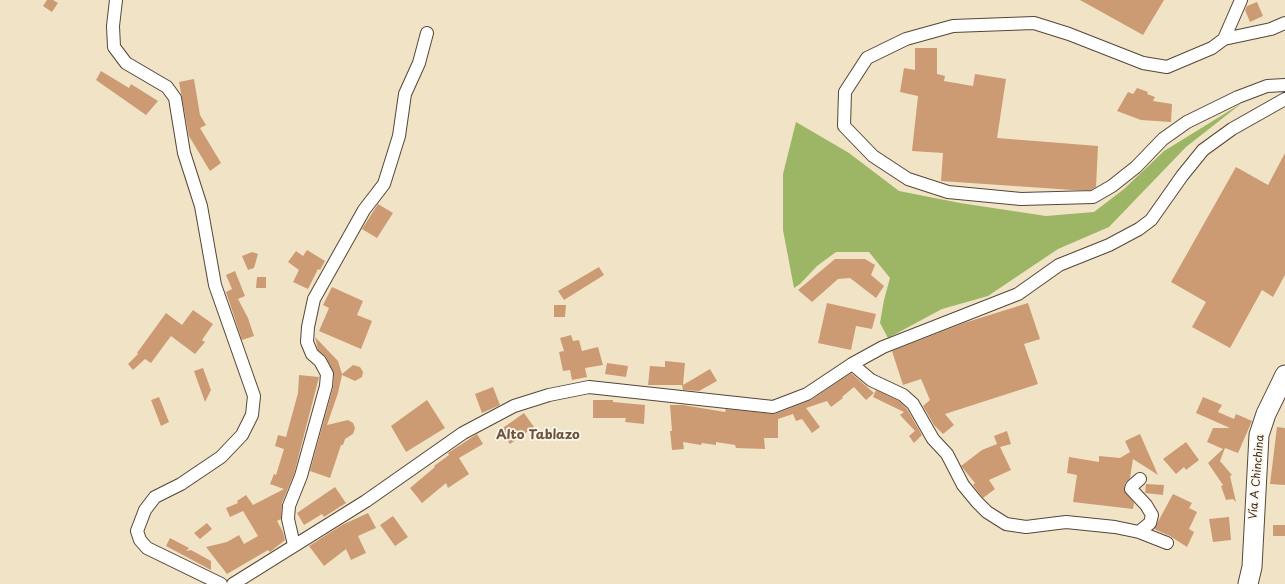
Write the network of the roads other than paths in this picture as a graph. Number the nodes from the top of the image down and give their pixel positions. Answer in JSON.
{"nodes":[{"id":1,"x":116,"y":0,"type":"edge"},
{"id":2,"x":1241,"y":0,"type":"edge"},
{"id":3,"x":1285,"y":23,"type":"edge"},
{"id":4,"x":427,"y":33,"type":"dead end"},
{"id":5,"x":1224,"y":39,"type":"junction"},
{"id":6,"x":1285,"y":85,"type":"edge"},
{"id":7,"x":1285,"y":98,"type":"edge"},
{"id":8,"x":852,"y":364,"type":"junction"},
{"id":9,"x":1285,"y":375,"type":"edge"},
{"id":10,"x":1140,"y":479,"type":"dead end"},
{"id":11,"x":1139,"y":532,"type":"junction"},
{"id":12,"x":1167,"y":543,"type":"dead end"},
{"id":13,"x":294,"y":545,"type":"junction"},
{"id":14,"x":1252,"y":578,"type":"edge"},
{"id":15,"x":221,"y":584,"type":"edge"},
{"id":16,"x":233,"y":584,"type":"edge"}],
"edges":[{"from":1,"to":15,"type":"street"},
{"from":2,"to":5,"type":"street"},
{"from":3,"to":5,"type":"street"},
{"from":4,"to":13,"type":"street"},
{"from":5,"to":6,"type":"street"},
{"from":7,"to":8,"type":"street"},
{"from":8,"to":11,"type":"street"},
{"from":8,"to":13,"type":"street"},
{"from":9,"to":14,"type":"main road","name":"Vía A Chinchina"},
{"from":10,"to":11,"type":"street"},
{"from":11,"to":12,"type":"street"},
{"from":13,"to":16,"type":"street"}]}
